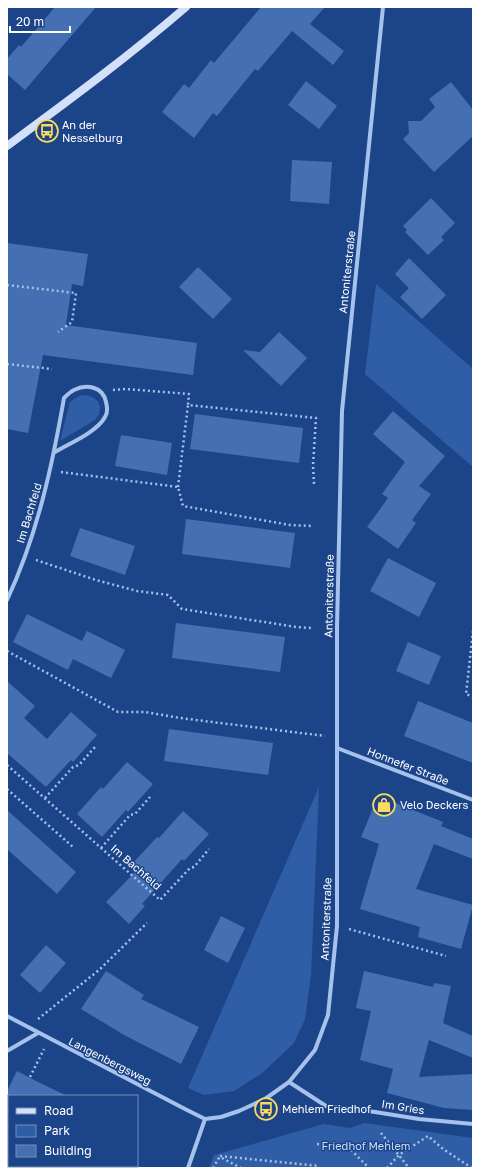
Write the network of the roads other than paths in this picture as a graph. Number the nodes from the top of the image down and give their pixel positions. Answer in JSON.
{"nodes":[{"id":1,"x":186,"y":7,"type":"edge"},
{"id":2,"x":383,"y":7,"type":"edge"},
{"id":3,"x":7,"y":146,"type":"edge"},
{"id":4,"x":55,"y":452,"type":"junction"},
{"id":5,"x":7,"y":600,"type":"edge"},
{"id":6,"x":337,"y":748,"type":"junction"},
{"id":7,"x":473,"y":800,"type":"edge"},
{"id":8,"x":7,"y":1016,"type":"edge"},
{"id":9,"x":38,"y":1033,"type":"junction"},
{"id":10,"x":7,"y":1051,"type":"edge"},
{"id":11,"x":289,"y":1082,"type":"junction"},
{"id":12,"x":206,"y":1119,"type":"junction"},
{"id":13,"x":473,"y":1124,"type":"edge"},
{"id":14,"x":188,"y":1168,"type":"edge"}],
"edges":[{"from":1,"to":3,"type":"street"},
{"from":2,"to":6,"type":"street","name":"Antoniterstraße"},
{"from":4,"to":4,"type":"street","name":"Im Bachfeld"},
{"from":4,"to":5,"type":"street","name":"Im Bachfeld"},
{"from":6,"to":7,"type":"street","name":"Honnefer Straße"},
{"from":6,"to":11,"type":"street","name":"Antoniterstraße"},
{"from":8,"to":9,"type":"street","name":"Langenbergsweg"},
{"from":9,"to":10,"type":"street"},
{"from":9,"to":12,"type":"street","name":"Langenbergsweg"},
{"from":11,"to":12,"type":"street","name":"Antoniterstraße"},
{"from":11,"to":13,"type":"street","name":"Im Gries"},
{"from":12,"to":14,"type":"street"}]}
